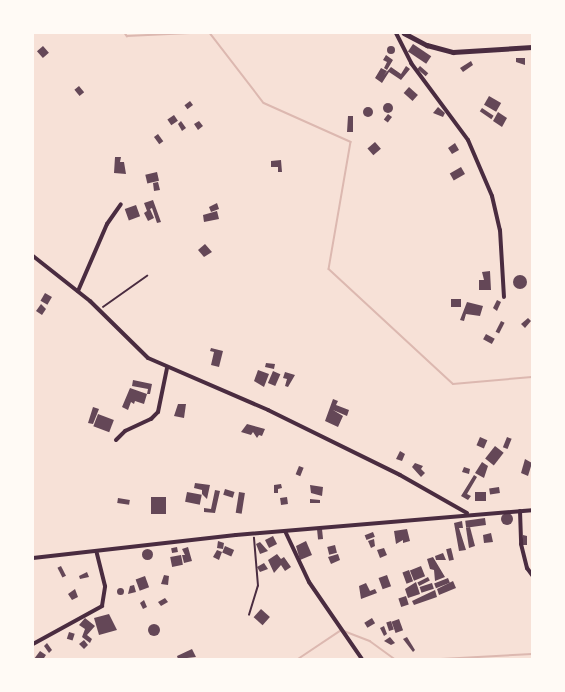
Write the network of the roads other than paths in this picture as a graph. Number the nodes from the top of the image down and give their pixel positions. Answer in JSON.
{"nodes":[{"id":1,"x":396,"y":33,"type":"edge"},
{"id":2,"x":404,"y":33,"type":"edge"},
{"id":3,"x":532,"y":47,"type":"edge"},
{"id":4,"x":121,"y":204,"type":"dead end"},
{"id":5,"x":33,"y":256,"type":"edge"},
{"id":6,"x":78,"y":291,"type":"junction"},
{"id":7,"x":504,"y":297,"type":"dead end"},
{"id":8,"x":166,"y":368,"type":"junction"},
{"id":9,"x":116,"y":440,"type":"dead end"},
{"id":10,"x":532,"y":510,"type":"edge"},
{"id":11,"x":520,"y":511,"type":"junction"},
{"id":12,"x":467,"y":513,"type":"junction"},
{"id":13,"x":285,"y":531,"type":"junction"},
{"id":14,"x":97,"y":553,"type":"junction"},
{"id":15,"x":33,"y":558,"type":"edge"},
{"id":16,"x":532,"y":575,"type":"edge"},
{"id":17,"x":33,"y":644,"type":"edge"},
{"id":18,"x":362,"y":659,"type":"edge"}],
"edges":[{"from":1,"to":7,"type":"street"},
{"from":2,"to":3,"type":"street"},
{"from":4,"to":6,"type":"street"},
{"from":5,"to":6,"type":"street"},
{"from":6,"to":8,"type":"street"},
{"from":8,"to":9,"type":"street"},
{"from":8,"to":12,"type":"street"},
{"from":10,"to":11,"type":"street"},
{"from":11,"to":12,"type":"street"},
{"from":11,"to":16,"type":"street"},
{"from":12,"to":13,"type":"street"},
{"from":13,"to":14,"type":"street"},
{"from":13,"to":18,"type":"street"},
{"from":14,"to":15,"type":"street"},
{"from":14,"to":17,"type":"street"}]}
